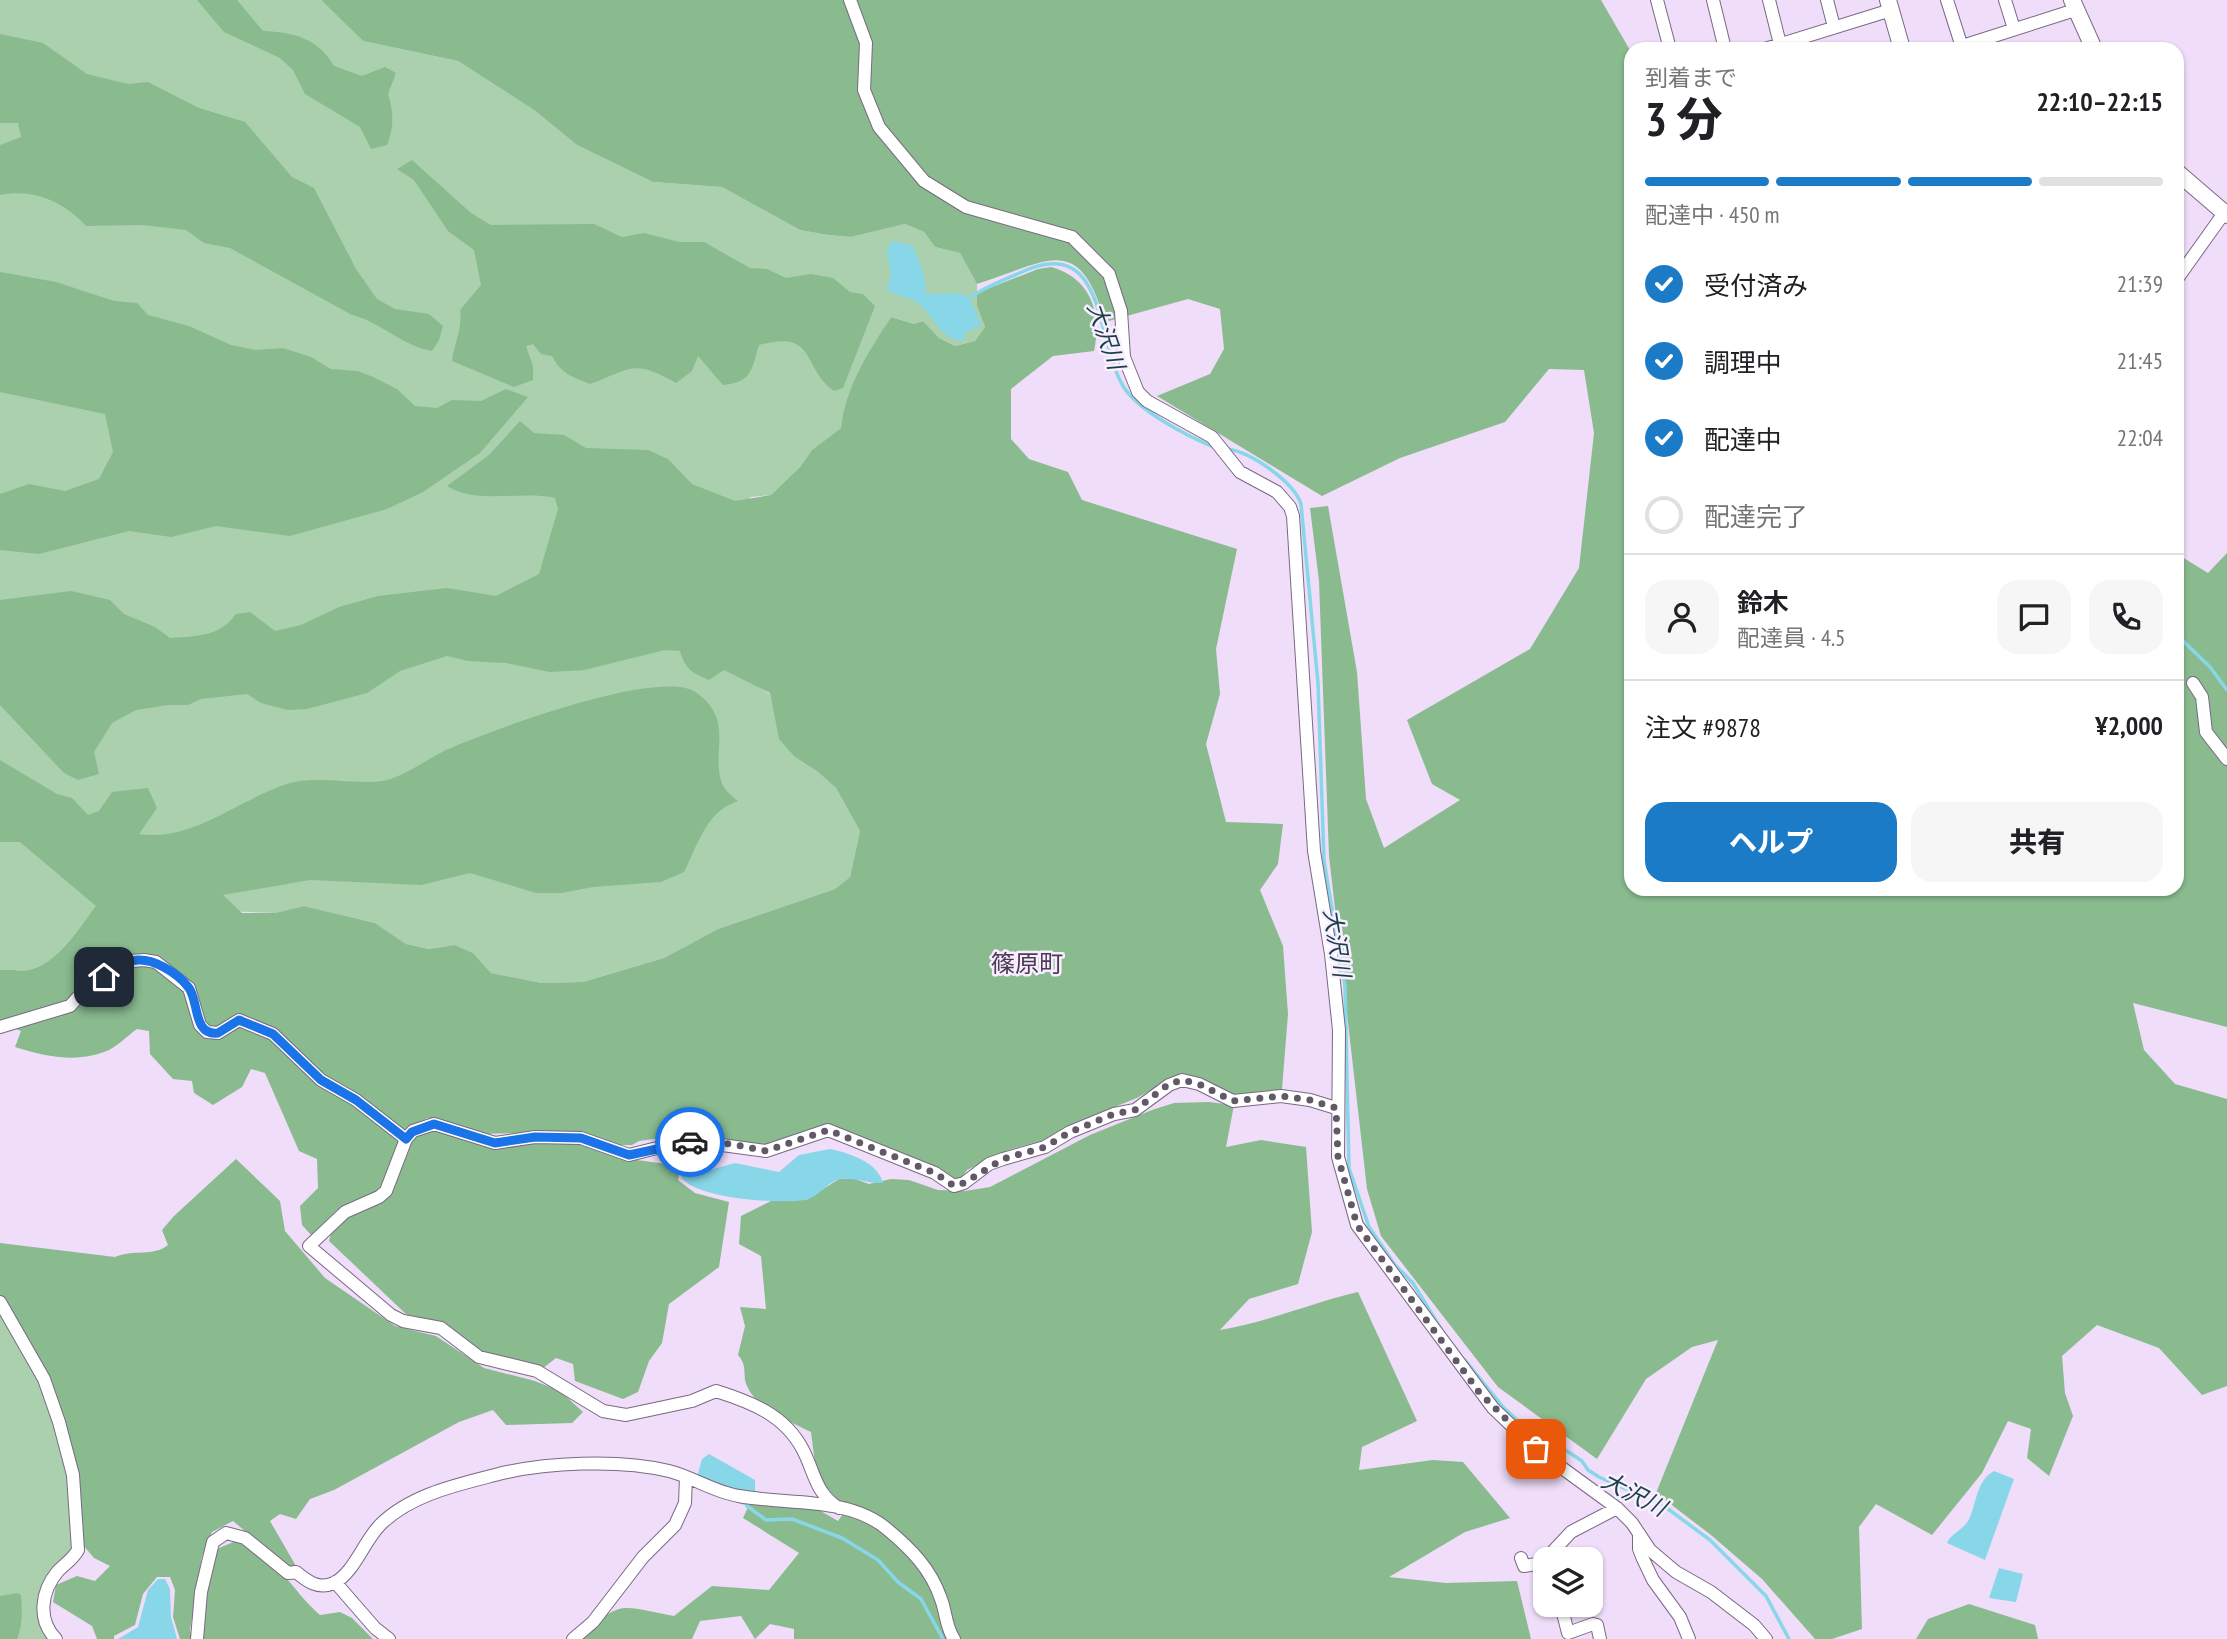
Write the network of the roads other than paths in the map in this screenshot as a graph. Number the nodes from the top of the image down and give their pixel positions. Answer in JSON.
{"nodes":[{"id":1,"x":850,"y":0,"type":"edge"},
{"id":2,"x":1657,"y":0,"type":"edge"},
{"id":3,"x":1713,"y":0,"type":"edge"},
{"id":4,"x":1769,"y":0,"type":"edge"},
{"id":5,"x":1827,"y":0,"type":"edge"},
{"id":6,"x":1947,"y":0,"type":"edge"},
{"id":7,"x":2005,"y":0,"type":"edge"},
{"id":8,"x":1889,"y":5,"type":"edge"},
{"id":9,"x":2074,"y":5,"type":"edge"},
{"id":10,"x":1834,"y":27,"type":"junction"},
{"id":11,"x":2014,"y":29,"type":"junction"},
{"id":12,"x":1668,"y":42,"type":"edge"},
{"id":13,"x":1723,"y":42,"type":"edge"},
{"id":14,"x":1780,"y":42,"type":"edge"},
{"id":15,"x":1786,"y":42,"type":"edge"},
{"id":16,"x":1900,"y":42,"type":"edge"},
{"id":17,"x":1956,"y":42,"type":"edge"},
{"id":18,"x":1975,"y":42,"type":"edge"},
{"id":19,"x":2091,"y":42,"type":"edge"},
{"id":20,"x":2184,"y":178,"type":"edge"},
{"id":21,"x":2226,"y":214,"type":"edge"},
{"id":22,"x":2184,"y":260,"type":"edge"},
{"id":23,"x":2193,"y":683,"type":"dead end"},
{"id":24,"x":2227,"y":759,"type":"edge"},
{"id":25,"x":0,"y":1027,"type":"edge"},
{"id":26,"x":1336,"y":1108,"type":"junction"},
{"id":27,"x":406,"y":1139,"type":"junction"},
{"id":28,"x":0,"y":1302,"type":"edge"},
{"id":29,"x":686,"y":1477,"type":"junction"},
{"id":30,"x":839,"y":1508,"type":"junction"},
{"id":31,"x":1617,"y":1508,"type":"junction"},
{"id":32,"x":1632,"y":1523,"type":"junction"},
{"id":33,"x":1559,"y":1547,"type":"edge"},
{"id":34,"x":1521,"y":1558,"type":"dead end"},
{"id":35,"x":1533,"y":1566,"type":"edge"},
{"id":36,"x":335,"y":1582,"type":"junction"},
{"id":37,"x":1564,"y":1617,"type":"edge"},
{"id":38,"x":56,"y":1639,"type":"edge"},
{"id":39,"x":197,"y":1639,"type":"edge"},
{"id":40,"x":389,"y":1639,"type":"edge"},
{"id":41,"x":573,"y":1639,"type":"edge"},
{"id":42,"x":954,"y":1639,"type":"edge"},
{"id":43,"x":1600,"y":1639,"type":"edge"},
{"id":44,"x":1689,"y":1639,"type":"edge"},
{"id":45,"x":1766,"y":1639,"type":"edge"}],
"edges":[{"from":1,"to":26,"type":"street"},
{"from":2,"to":12,"type":"street"},
{"from":3,"to":13,"type":"street"},
{"from":4,"to":14,"type":"street"},
{"from":5,"to":10,"type":"street"},
{"from":6,"to":17,"type":"street"},
{"from":7,"to":11,"type":"street"},
{"from":8,"to":10,"type":"street"},
{"from":8,"to":16,"type":"street"},
{"from":9,"to":11,"type":"street"},
{"from":9,"to":19,"type":"street"},
{"from":10,"to":15,"type":"street"},
{"from":11,"to":18,"type":"street"},
{"from":20,"to":21,"type":"street"},
{"from":21,"to":22,"type":"street"},
{"from":23,"to":24,"type":"street"},
{"from":25,"to":27,"type":"street"},
{"from":26,"to":27,"type":"street"},
{"from":26,"to":31,"type":"street"},
{"from":27,"to":30,"type":"street"},
{"from":28,"to":38,"type":"street"},
{"from":29,"to":30,"type":"street"},
{"from":29,"to":36,"type":"street"},
{"from":29,"to":41,"type":"street"},
{"from":30,"to":42,"type":"street"},
{"from":31,"to":32,"type":"street"},
{"from":31,"to":33,"type":"street"},
{"from":32,"to":44,"type":"street"},
{"from":32,"to":45,"type":"street"},
{"from":34,"to":35,"type":"street"},
{"from":36,"to":39,"type":"street"},
{"from":36,"to":40,"type":"street"},
{"from":37,"to":43,"type":"street"}]}
